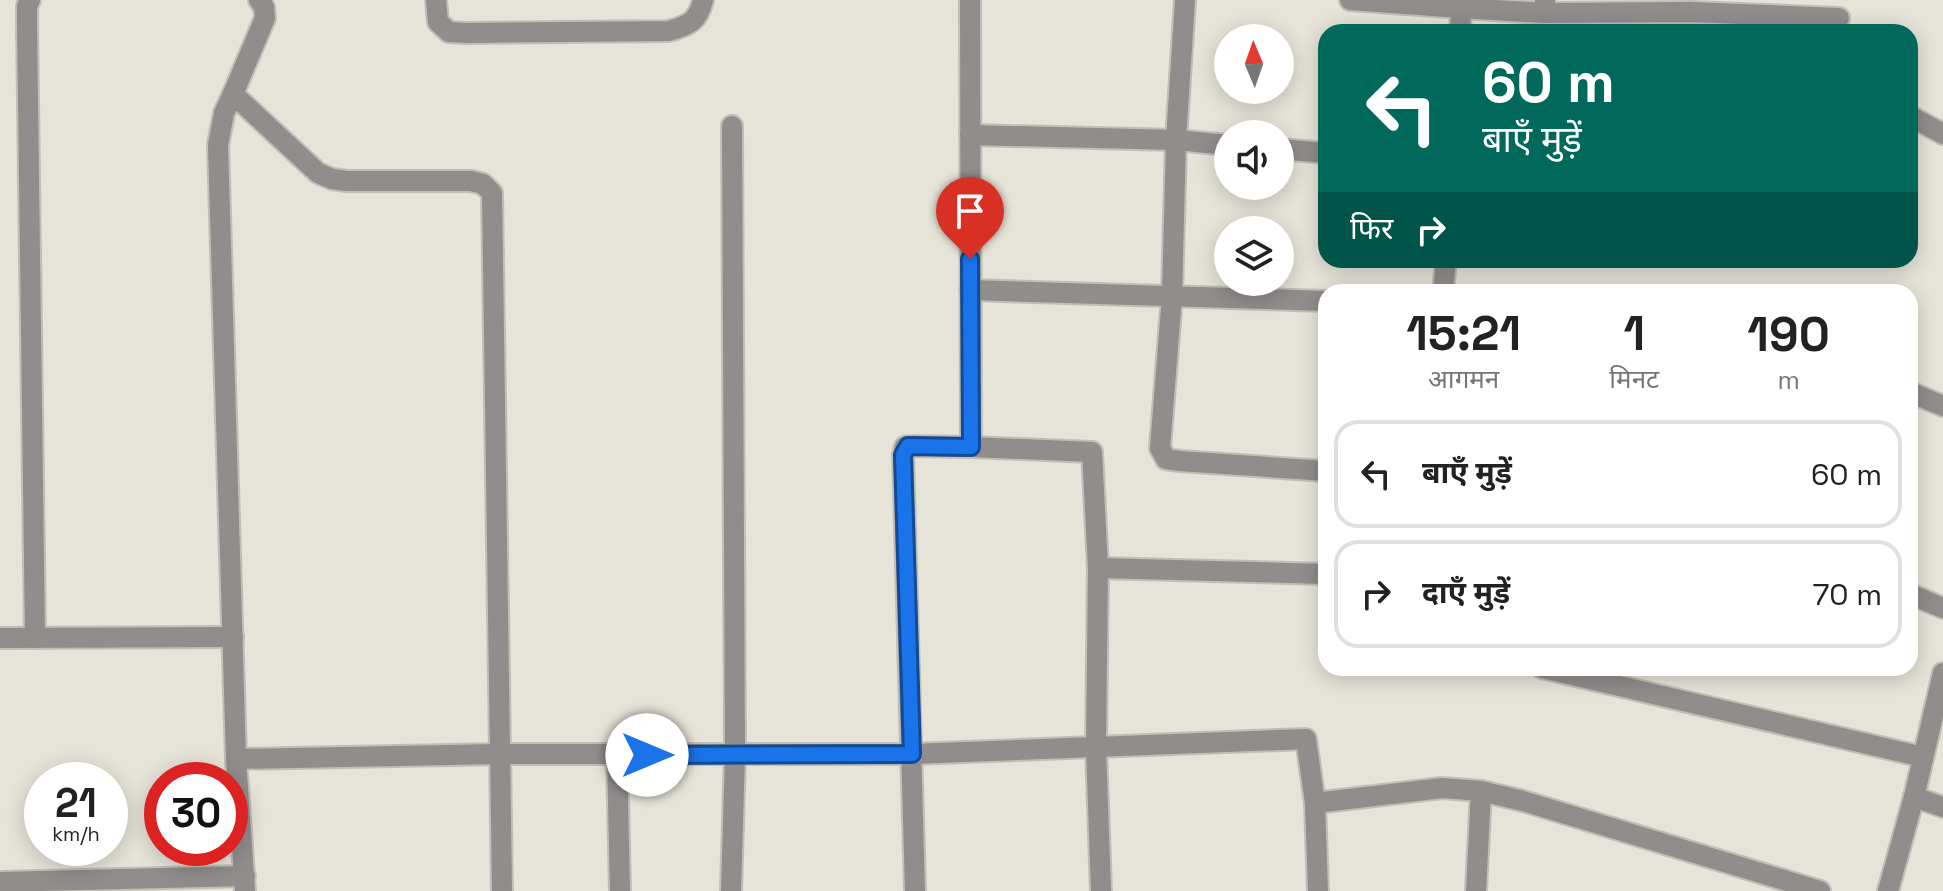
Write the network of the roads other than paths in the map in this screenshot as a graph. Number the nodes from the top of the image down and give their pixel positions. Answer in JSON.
{"nodes":[{"id":1,"x":30,"y":0,"type":"edge"},
{"id":2,"x":259,"y":0,"type":"edge"},
{"id":3,"x":436,"y":0,"type":"edge"},
{"id":4,"x":703,"y":0,"type":"edge"},
{"id":5,"x":970,"y":0,"type":"edge"},
{"id":6,"x":1185,"y":0,"type":"edge"},
{"id":7,"x":1350,"y":0,"type":"edge"},
{"id":8,"x":1545,"y":6,"type":"edge"},
{"id":9,"x":1692,"y":6,"type":"edge"},
{"id":10,"x":1461,"y":8,"type":"junction"},
{"id":11,"x":1839,"y":18,"type":"dead end"},
{"id":12,"x":1460,"y":24,"type":"edge"},
{"id":13,"x":233,"y":94,"type":"junction"},
{"id":14,"x":1918,"y":120,"type":"edge"},
{"id":15,"x":732,"y":126,"type":"dead end"},
{"id":16,"x":1943,"y":134,"type":"edge"},
{"id":17,"x":970,"y":135,"type":"junction"},
{"id":18,"x":1176,"y":140,"type":"junction"},
{"id":19,"x":1214,"y":144,"type":"edge"},
{"id":20,"x":1294,"y":150,"type":"edge"},
{"id":21,"x":1318,"y":152,"type":"edge"},
{"id":22,"x":970,"y":290,"type":"junction"},
{"id":23,"x":1172,"y":296,"type":"junction"},
{"id":24,"x":1318,"y":301,"type":"edge"},
{"id":25,"x":1918,"y":395,"type":"edge"},
{"id":26,"x":1943,"y":406,"type":"edge"},
{"id":27,"x":971,"y":447,"type":"junction"},
{"id":28,"x":1318,"y":470,"type":"edge"},
{"id":29,"x":1098,"y":568,"type":"junction"},
{"id":30,"x":1318,"y":574,"type":"edge"},
{"id":31,"x":1918,"y":597,"type":"edge"},
{"id":32,"x":1943,"y":608,"type":"edge"},
{"id":33,"x":233,"y":637,"type":"junction"},
{"id":34,"x":0,"y":638,"type":"edge"},
{"id":35,"x":35,"y":638,"type":"junction"},
{"id":36,"x":1943,"y":673,"type":"edge"},
{"id":37,"x":1576,"y":676,"type":"edge"},
{"id":38,"x":1096,"y":748,"type":"junction"},
{"id":39,"x":500,"y":754,"type":"junction"},
{"id":40,"x":735,"y":754,"type":"junction"},
{"id":41,"x":912,"y":754,"type":"junction"},
{"id":42,"x":617,"y":755,"type":"junction"},
{"id":43,"x":1923,"y":757,"type":"junction"},
{"id":44,"x":236,"y":759,"type":"junction"},
{"id":45,"x":1481,"y":791,"type":"junction"},
{"id":46,"x":1914,"y":797,"type":"junction"},
{"id":47,"x":1315,"y":803,"type":"junction"},
{"id":48,"x":1943,"y":807,"type":"edge"},
{"id":49,"x":0,"y":882,"type":"edge"},
{"id":50,"x":245,"y":884,"type":"edge"},
{"id":51,"x":502,"y":891,"type":"edge"},
{"id":52,"x":620,"y":891,"type":"edge"},
{"id":53,"x":731,"y":891,"type":"edge"},
{"id":54,"x":915,"y":891,"type":"edge"},
{"id":55,"x":1101,"y":891,"type":"edge"},
{"id":56,"x":1318,"y":891,"type":"edge"},
{"id":57,"x":1476,"y":891,"type":"edge"},
{"id":58,"x":1820,"y":891,"type":"edge"},
{"id":59,"x":1888,"y":891,"type":"edge"}],
"edges":[{"from":1,"to":35,"type":"street"},
{"from":2,"to":13,"type":"street"},
{"from":3,"to":4,"type":"street"},
{"from":5,"to":17,"type":"street"},
{"from":6,"to":18,"type":"street"},
{"from":7,"to":10,"type":"street"},
{"from":8,"to":9,"type":"street"},
{"from":8,"to":10,"type":"street"},
{"from":9,"to":11,"type":"street"},
{"from":10,"to":12,"type":"street"},
{"from":13,"to":33,"type":"street"},
{"from":13,"to":39,"type":"street"},
{"from":14,"to":16,"type":"street"},
{"from":15,"to":40,"type":"street"},
{"from":17,"to":18,"type":"street"},
{"from":17,"to":22,"type":"street"},
{"from":18,"to":19,"type":"street"},
{"from":18,"to":23,"type":"street"},
{"from":20,"to":21,"type":"street"},
{"from":22,"to":23,"type":"street"},
{"from":22,"to":27,"type":"street"},
{"from":23,"to":24,"type":"street"},
{"from":23,"to":28,"type":"street"},
{"from":25,"to":26,"type":"street"},
{"from":27,"to":29,"type":"street"},
{"from":27,"to":41,"type":"street"},
{"from":29,"to":30,"type":"street"},
{"from":29,"to":38,"type":"street"},
{"from":31,"to":32,"type":"street"},
{"from":33,"to":35,"type":"street"},
{"from":33,"to":44,"type":"street"},
{"from":34,"to":35,"type":"street"},
{"from":36,"to":43,"type":"street"},
{"from":37,"to":43,"type":"street"},
{"from":38,"to":41,"type":"street"},
{"from":38,"to":47,"type":"street"},
{"from":38,"to":55,"type":"street"},
{"from":39,"to":42,"type":"street"},
{"from":39,"to":44,"type":"street"},
{"from":39,"to":51,"type":"street"},
{"from":40,"to":41,"type":"street"},
{"from":40,"to":42,"type":"street"},
{"from":40,"to":53,"type":"street"},
{"from":41,"to":54,"type":"street"},
{"from":42,"to":52,"type":"street"},
{"from":43,"to":46,"type":"street"},
{"from":44,"to":50,"type":"street"},
{"from":45,"to":47,"type":"street"},
{"from":45,"to":57,"type":"street"},
{"from":45,"to":58,"type":"street"},
{"from":46,"to":48,"type":"street"},
{"from":46,"to":59,"type":"street"},
{"from":47,"to":56,"type":"street"},
{"from":49,"to":50,"type":"street"}]}
